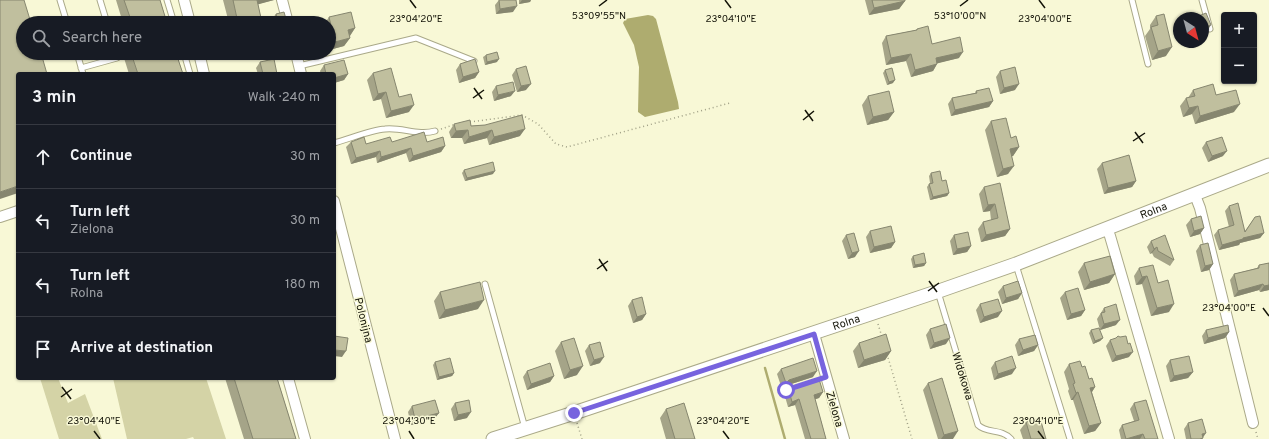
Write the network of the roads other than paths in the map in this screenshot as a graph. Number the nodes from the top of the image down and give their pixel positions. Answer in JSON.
{"nodes":[{"id":1,"x":60,"y":0,"type":"edge"},
{"id":2,"x":100,"y":0,"type":"edge"},
{"id":3,"x":167,"y":0,"type":"edge"},
{"id":4,"x":184,"y":0,"type":"edge"},
{"id":5,"x":282,"y":0,"type":"edge"},
{"id":6,"x":1132,"y":0,"type":"edge"},
{"id":7,"x":1202,"y":0,"type":"edge"},
{"id":8,"x":65,"y":16,"type":"edge"},
{"id":9,"x":105,"y":16,"type":"edge"},
{"id":10,"x":172,"y":16,"type":"edge"},
{"id":11,"x":188,"y":16,"type":"edge"},
{"id":12,"x":286,"y":16,"type":"edge"},
{"id":13,"x":1210,"y":29,"type":"edge"},
{"id":14,"x":79,"y":60,"type":"edge"},
{"id":15,"x":110,"y":60,"type":"edge"},
{"id":16,"x":186,"y":60,"type":"edge"},
{"id":17,"x":201,"y":60,"type":"edge"},
{"id":18,"x":298,"y":60,"type":"edge"},
{"id":19,"x":474,"y":61,"type":"edge"},
{"id":20,"x":1148,"y":64,"type":"dead end"},
{"id":21,"x":82,"y":68,"type":"junction"},
{"id":22,"x":300,"y":70,"type":"edge"},
{"id":23,"x":83,"y":72,"type":"edge"},
{"id":24,"x":189,"y":72,"type":"edge"},
{"id":25,"x":204,"y":72,"type":"edge"},
{"id":26,"x":435,"y":131,"type":"road end"},
{"id":27,"x":336,"y":143,"type":"edge"},
{"id":28,"x":1269,"y":165,"type":"edge"},
{"id":29,"x":1195,"y":195,"type":"junction"},
{"id":30,"x":336,"y":209,"type":"edge"},
{"id":31,"x":16,"y":212,"type":"edge"},
{"id":32,"x":0,"y":217,"type":"edge"},
{"id":33,"x":1107,"y":229,"type":"junction"},
{"id":34,"x":1016,"y":264,"type":"junction"},
{"id":35,"x":485,"y":284,"type":"dead end"},
{"id":36,"x":938,"y":292,"type":"junction"},
{"id":37,"x":814,"y":334,"type":"junction"},
{"id":38,"x":289,"y":380,"type":"edge"},
{"id":39,"x":1253,"y":423,"type":"dead end"},
{"id":40,"x":525,"y":429,"type":"junction"},
{"id":41,"x":305,"y":439,"type":"edge"},
{"id":42,"x":395,"y":439,"type":"edge"},
{"id":43,"x":493,"y":439,"type":"edge"},
{"id":44,"x":844,"y":439,"type":"edge"},
{"id":45,"x":1011,"y":439,"type":"edge"},
{"id":46,"x":1070,"y":439,"type":"edge"},
{"id":47,"x":1169,"y":439,"type":"edge"}],
"edges":[{"from":1,"to":8,"type":"lane"},
{"from":2,"to":9,"type":"lane"},
{"from":3,"to":10,"type":"lane"},
{"from":4,"to":11,"type":"street"},
{"from":5,"to":12,"type":"street"},
{"from":6,"to":20,"type":"lane"},
{"from":7,"to":13,"type":"lane"},
{"from":14,"to":21,"type":"lane"},
{"from":15,"to":21,"type":"lane"},
{"from":16,"to":24,"type":"lane"},
{"from":17,"to":25,"type":"street"},
{"from":18,"to":22,"type":"street"},
{"from":19,"to":22,"type":"lane"},
{"from":21,"to":23,"type":"lane"},
{"from":26,"to":27,"type":"lane"},
{"from":28,"to":29,"type":"street","name":"Rolna"},
{"from":29,"to":33,"type":"street","name":"Rolna"},
{"from":29,"to":39,"type":"street"},
{"from":30,"to":42,"type":"street","name":"Polonijna"},
{"from":31,"to":32,"type":"street"},
{"from":33,"to":34,"type":"street","name":"Rolna"},
{"from":33,"to":47,"type":"street"},
{"from":34,"to":36,"type":"street","name":"Rolna"},
{"from":34,"to":46,"type":"lane"},
{"from":35,"to":40,"type":"lane"},
{"from":36,"to":37,"type":"street","name":"Rolna"},
{"from":36,"to":45,"type":"lane","name":"Widokowa"},
{"from":37,"to":40,"type":"street","name":"Rolna"},
{"from":37,"to":44,"type":"street","name":"Zielona"},
{"from":38,"to":41,"type":"street"},
{"from":40,"to":43,"type":"street","name":"Rolna"}]}
